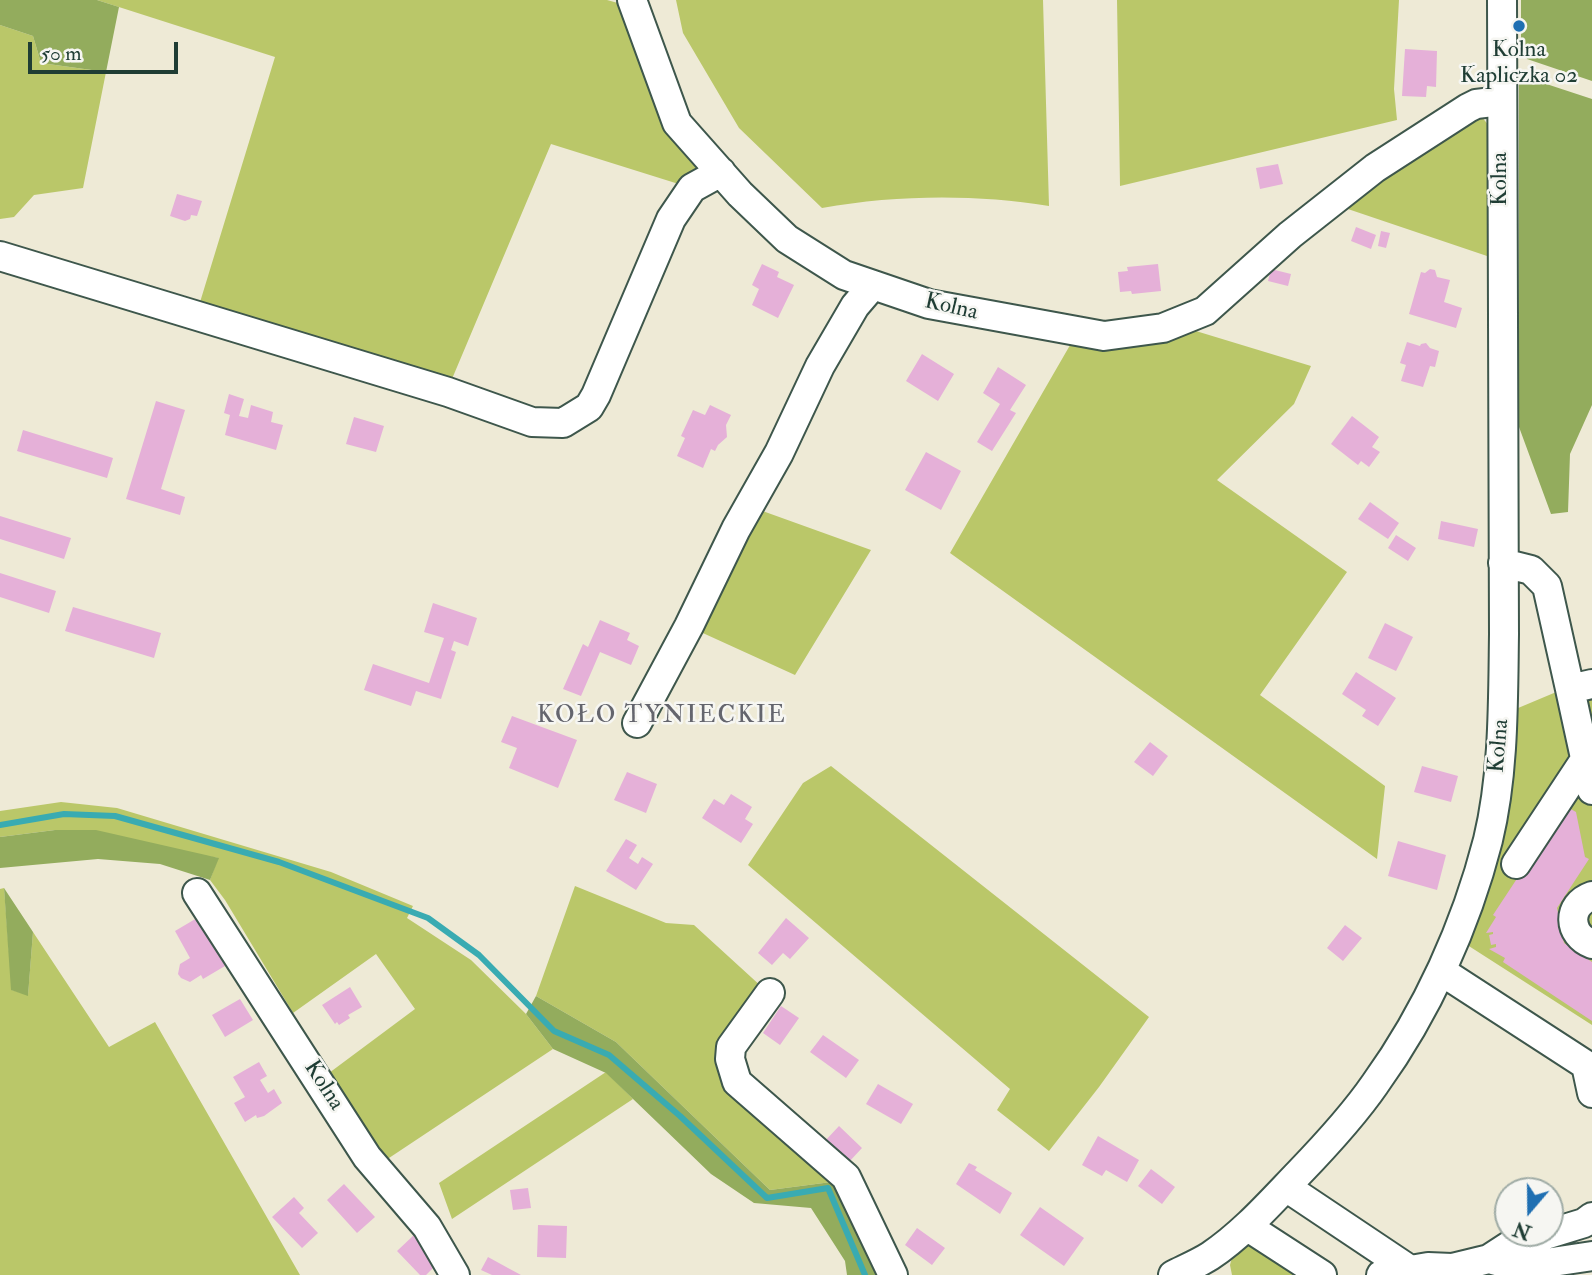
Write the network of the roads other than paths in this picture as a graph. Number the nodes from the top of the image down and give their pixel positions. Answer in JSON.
{"nodes":[{"id":1,"x":632,"y":0,"type":"edge"},
{"id":2,"x":1502,"y":0,"type":"edge"},
{"id":3,"x":1501,"y":100,"type":"junction"},
{"id":4,"x":720,"y":172,"type":"junction"},
{"id":5,"x":0,"y":256,"type":"edge"},
{"id":6,"x":873,"y":285,"type":"junction"},
{"id":7,"x":1503,"y":563,"type":"junction"},
{"id":8,"x":1581,"y":687,"type":"edge"},
{"id":9,"x":638,"y":723,"type":"dead end"},
{"id":10,"x":1586,"y":758,"type":"junction"},
{"id":11,"x":1592,"y":790,"type":"edge"},
{"id":12,"x":1516,"y":864,"type":"dead end"},
{"id":13,"x":197,"y":892,"type":"dead end"},
{"id":14,"x":1592,"y":896,"type":"edge"},
{"id":15,"x":1592,"y":944,"type":"edge"},
{"id":16,"x":1441,"y":971,"type":"junction"},
{"id":17,"x":769,"y":993,"type":"dead end"},
{"id":18,"x":1592,"y":1093,"type":"edge"},
{"id":19,"x":1286,"y":1187,"type":"junction"},
{"id":20,"x":1592,"y":1217,"type":"edge"},
{"id":21,"x":1248,"y":1227,"type":"junction"},
{"id":22,"x":1592,"y":1256,"type":"edge"},
{"id":23,"x":1489,"y":1259,"type":"junction"},
{"id":24,"x":1213,"y":1266,"type":"edge"},
{"id":25,"x":1410,"y":1270,"type":"junction"},
{"id":26,"x":455,"y":1275,"type":"edge"},
{"id":27,"x":893,"y":1275,"type":"edge"},
{"id":28,"x":1173,"y":1275,"type":"edge"},
{"id":29,"x":1322,"y":1275,"type":"edge"},
{"id":30,"x":1381,"y":1275,"type":"edge"}],
"edges":[{"from":1,"to":4,"type":"street","name":"Kolna"},
{"from":2,"to":3,"type":"street","name":"Kolna"},
{"from":3,"to":6,"type":"street","name":"Kolna"},
{"from":3,"to":7,"type":"street","name":"Kolna"},
{"from":4,"to":5,"type":"street"},
{"from":4,"to":6,"type":"street","name":"Kolna"},
{"from":6,"to":9,"type":"street"},
{"from":7,"to":8,"type":"street"},
{"from":7,"to":16,"type":"street","name":"Kolna"},
{"from":8,"to":10,"type":"street"},
{"from":10,"to":11,"type":"street"},
{"from":10,"to":12,"type":"street"},
{"from":13,"to":26,"type":"street","name":"Kolna"},
{"from":14,"to":15,"type":"street"},
{"from":16,"to":18,"type":"street"},
{"from":16,"to":19,"type":"street","name":"Kolna"},
{"from":17,"to":27,"type":"street"},
{"from":19,"to":21,"type":"street","name":"Kolna"},
{"from":19,"to":25,"type":"street"},
{"from":20,"to":23,"type":"street"},
{"from":21,"to":24,"type":"street","name":"Kolna"},
{"from":21,"to":29,"type":"street"},
{"from":22,"to":23,"type":"street"},
{"from":23,"to":25,"type":"street"},
{"from":24,"to":28,"type":"street","name":"Kolna"},
{"from":25,"to":30,"type":"street"}]}
